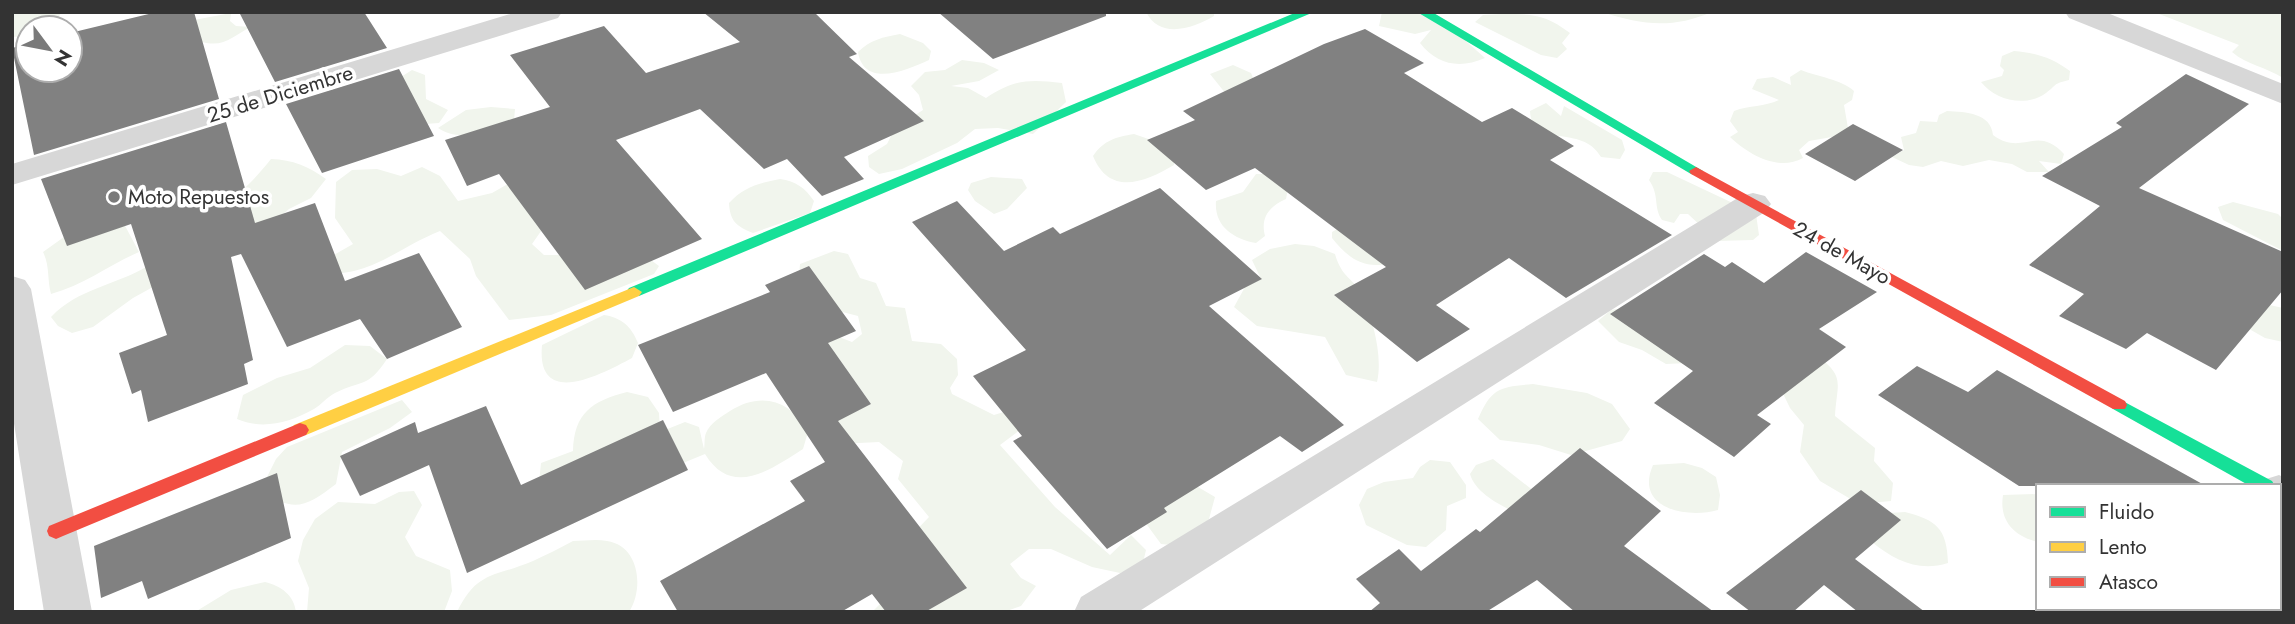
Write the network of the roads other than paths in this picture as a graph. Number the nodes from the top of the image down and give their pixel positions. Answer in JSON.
{"nodes":[{"id":1,"x":548,"y":12,"type":"edge"},
{"id":2,"x":1308,"y":12,"type":"edge"},
{"id":3,"x":1423,"y":12,"type":"edge"},
{"id":4,"x":2079,"y":12,"type":"edge"},
{"id":5,"x":2283,"y":95,"type":"edge"},
{"id":6,"x":12,"y":175,"type":"edge"},
{"id":7,"x":1753,"y":204,"type":"junction"},
{"id":8,"x":12,"y":289,"type":"edge"},
{"id":9,"x":2262,"y":484,"type":"edge"},
{"id":10,"x":56,"y":531,"type":"junction"},
{"id":11,"x":68,"y":612,"type":"edge"},
{"id":12,"x":1098,"y":612,"type":"edge"}],
"edges":[{"from":1,"to":6,"type":"street","name":"25 de Diciembre"},
{"from":2,"to":10,"type":"street"},
{"from":3,"to":7,"type":"street","name":"24 de Mayo"},
{"from":4,"to":5,"type":"street"},
{"from":7,"to":9,"type":"street","name":"24 de Mayo"},
{"from":7,"to":12,"type":"street"},
{"from":8,"to":10,"type":"street"},
{"from":10,"to":11,"type":"street"}]}
